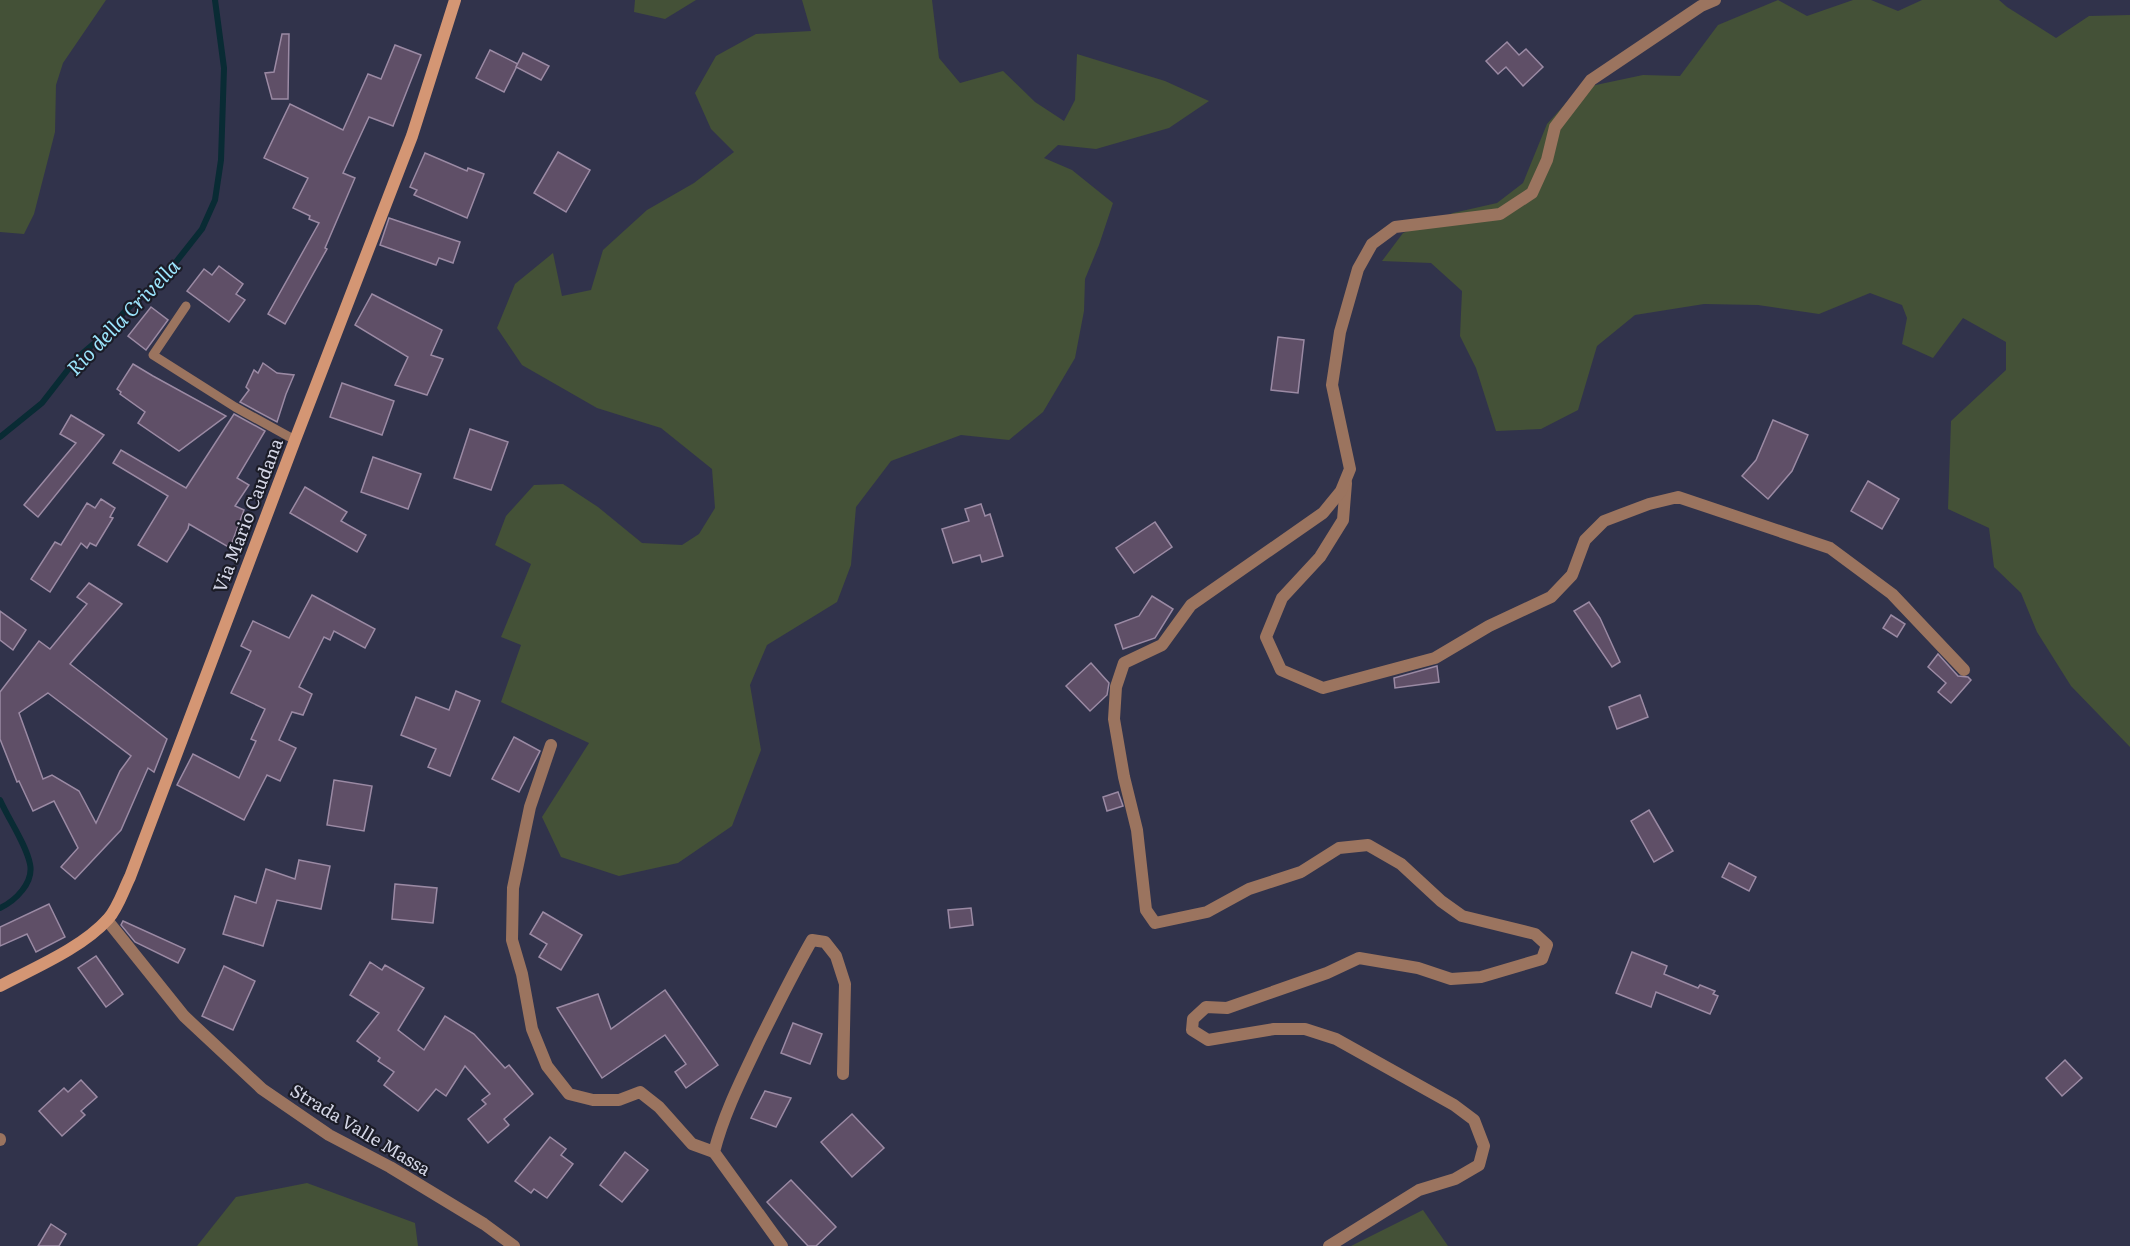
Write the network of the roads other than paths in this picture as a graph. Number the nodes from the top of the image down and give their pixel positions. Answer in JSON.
{"nodes":[{"id":1,"x":455,"y":0,"type":"edge"},
{"id":2,"x":1715,"y":0,"type":"edge"},
{"id":3,"x":186,"y":306,"type":"dead end"},
{"id":4,"x":295,"y":440,"type":"junction"},
{"id":5,"x":1346,"y":479,"type":"junction"},
{"id":6,"x":1964,"y":670,"type":"dead end"},
{"id":7,"x":551,"y":745,"type":"dead end"},
{"id":8,"x":107,"y":920,"type":"junction"},
{"id":9,"x":0,"y":986,"type":"edge"},
{"id":10,"x":843,"y":1074,"type":"dead end"},
{"id":11,"x":714,"y":1152,"type":"junction"},
{"id":12,"x":514,"y":1246,"type":"edge"},
{"id":13,"x":782,"y":1246,"type":"edge"},
{"id":14,"x":1329,"y":1246,"type":"edge"}],
"edges":[{"from":1,"to":4,"type":"main road","name":"Via Mario Caudana"},
{"from":2,"to":5,"type":"street"},
{"from":3,"to":4,"type":"lane"},
{"from":4,"to":8,"type":"main road","name":"Via Mario Caudana"},
{"from":5,"to":6,"type":"street"},
{"from":5,"to":14,"type":"street"},
{"from":7,"to":11,"type":"street"},
{"from":8,"to":9,"type":"main road","name":"Via Mario Caudana"},
{"from":8,"to":12,"type":"street","name":"Strada Valle Massa"},
{"from":10,"to":11,"type":"street"},
{"from":11,"to":13,"type":"street"}]}
